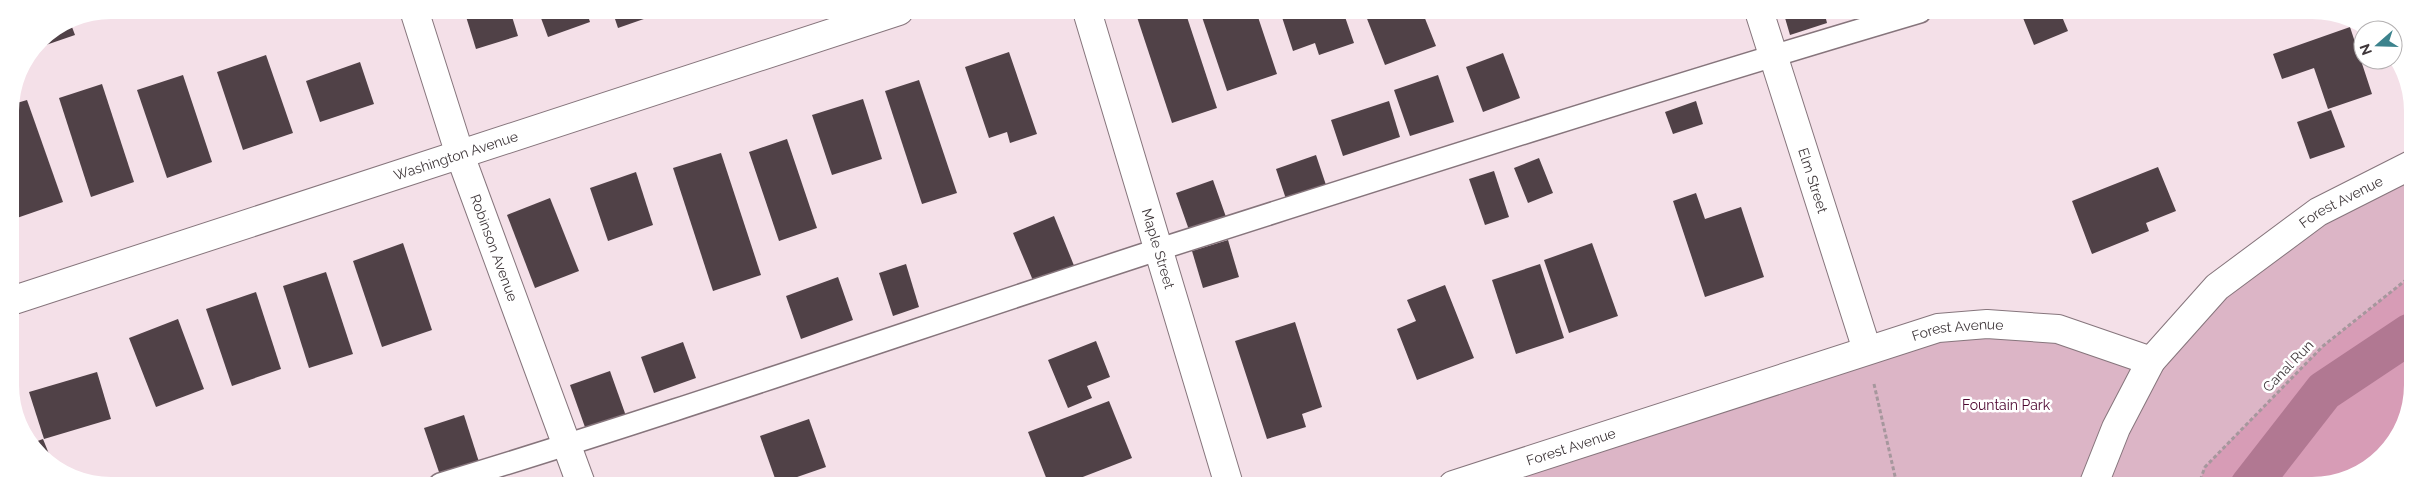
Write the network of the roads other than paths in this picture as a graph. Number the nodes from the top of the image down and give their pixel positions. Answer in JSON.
{"nodes":[{"id":1,"x":417,"y":19,"type":"edge"},
{"id":2,"x":875,"y":19,"type":"edge"},
{"id":3,"x":1089,"y":19,"type":"edge"},
{"id":4,"x":1760,"y":19,"type":"edge"},
{"id":5,"x":1896,"y":19,"type":"edge"},
{"id":6,"x":1772,"y":56,"type":"junction"},
{"id":7,"x":460,"y":155,"type":"junction"},
{"id":8,"x":2404,"y":169,"type":"edge"},
{"id":9,"x":1159,"y":250,"type":"junction"},
{"id":10,"x":19,"y":298,"type":"edge"},
{"id":11,"x":1867,"y":350,"type":"junction"},
{"id":12,"x":2151,"y":361,"type":"junction"},
{"id":13,"x":568,"y":446,"type":"junction"},
{"id":14,"x":464,"y":477,"type":"edge"},
{"id":15,"x":579,"y":477,"type":"edge"},
{"id":16,"x":1227,"y":477,"type":"edge"},
{"id":17,"x":1478,"y":477,"type":"edge"},
{"id":18,"x":2097,"y":477,"type":"edge"}],
"edges":[{"from":1,"to":7,"type":"street","name":"Robinson Avenue"},
{"from":2,"to":7,"type":"street","name":"Washington Avenue"},
{"from":3,"to":9,"type":"street","name":"Maple Street"},
{"from":4,"to":6,"type":"street","name":"Elm Street"},
{"from":5,"to":6,"type":"lane"},
{"from":6,"to":9,"type":"lane"},
{"from":6,"to":11,"type":"street","name":"Elm Street"},
{"from":7,"to":10,"type":"street","name":"Washington Avenue"},
{"from":7,"to":13,"type":"street","name":"Robinson Avenue"},
{"from":8,"to":12,"type":"street","name":"Forest Avenue"},
{"from":9,"to":13,"type":"lane"},
{"from":9,"to":16,"type":"street","name":"Maple Street"},
{"from":11,"to":12,"type":"street","name":"Forest Avenue"},
{"from":11,"to":17,"type":"street","name":"Forest Avenue"},
{"from":12,"to":18,"type":"street"},
{"from":13,"to":14,"type":"lane"},
{"from":13,"to":15,"type":"street","name":"Robinson Avenue"}]}
